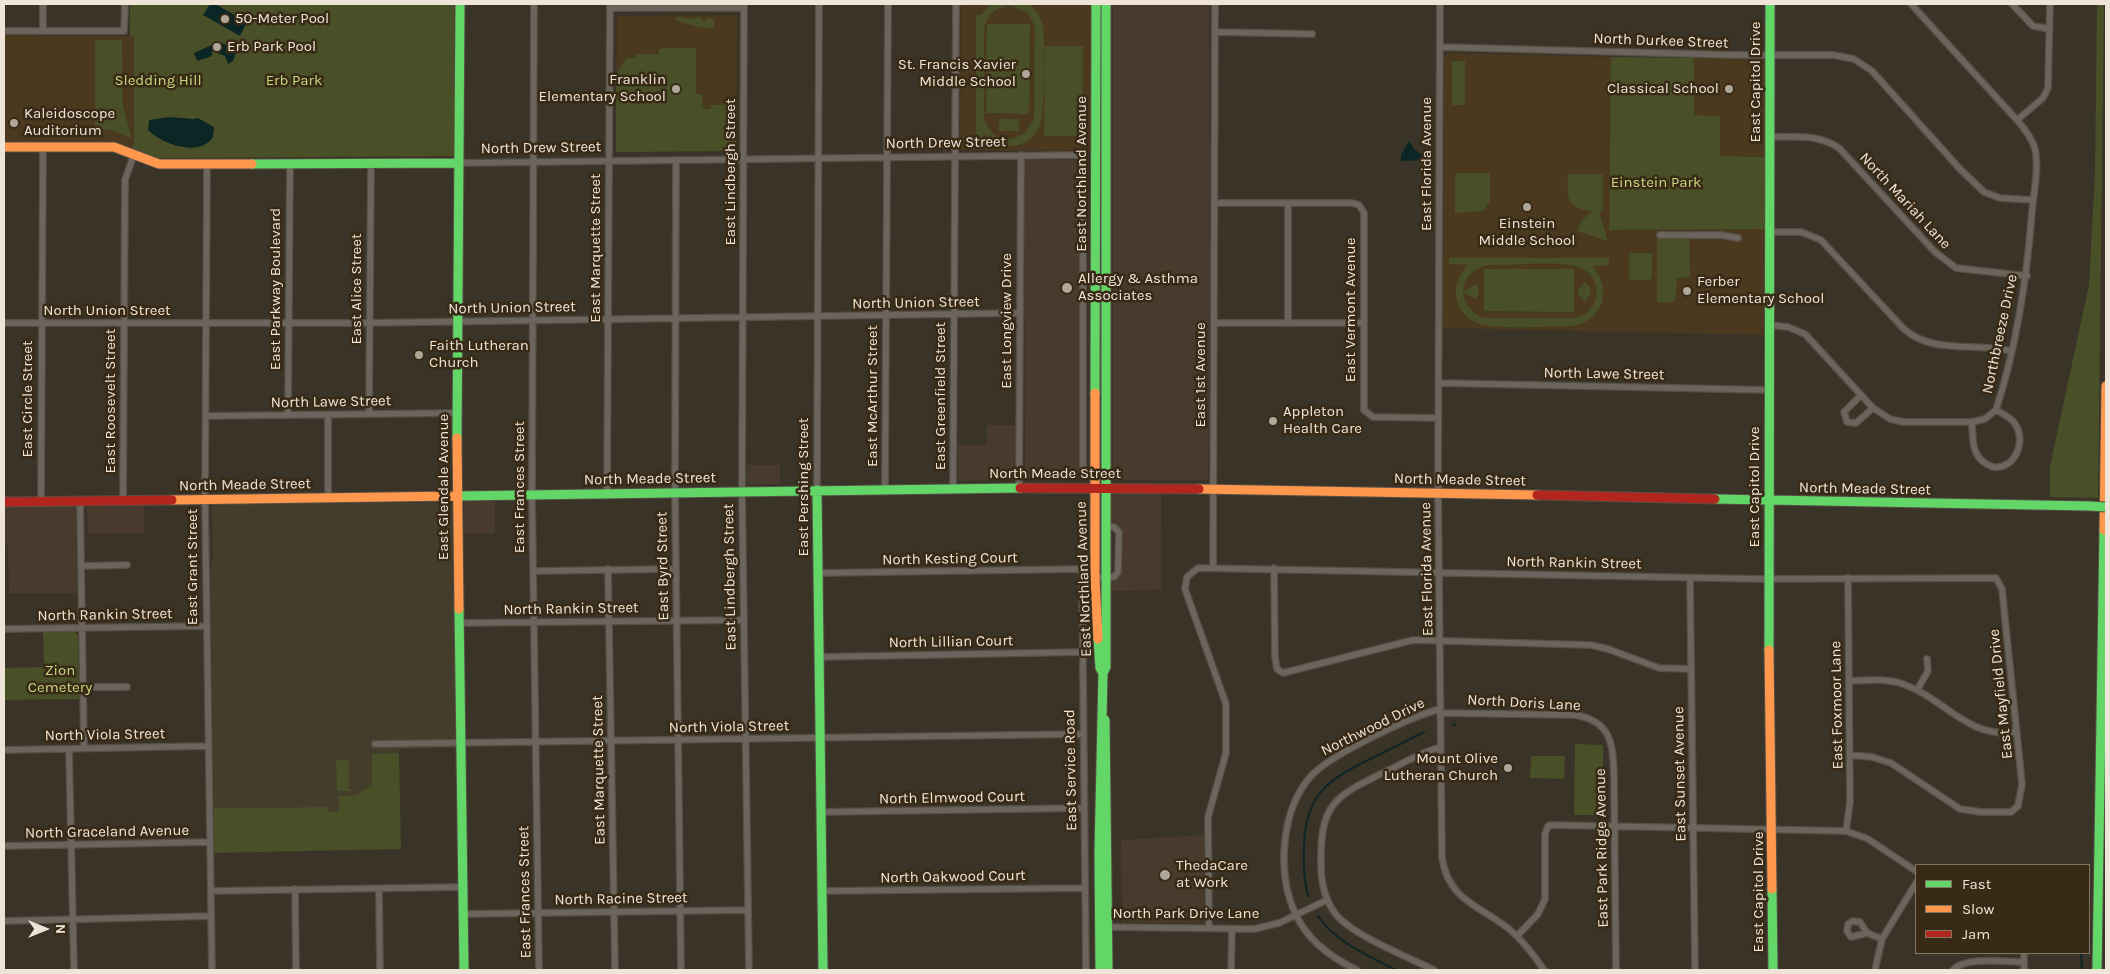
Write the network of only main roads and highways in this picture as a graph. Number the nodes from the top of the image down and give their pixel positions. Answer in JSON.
{"nodes":[{"id":1,"x":460,"y":4,"type":"edge"},
{"id":2,"x":1096,"y":4,"type":"edge"},
{"id":3,"x":1106,"y":4,"type":"edge"},
{"id":4,"x":1770,"y":4,"type":"edge"},
{"id":5,"x":4,"y":147,"type":"edge"},
{"id":6,"x":459,"y":163,"type":"junction"},
{"id":7,"x":2106,"y":386,"type":"edge"},
{"id":8,"x":1100,"y":487,"type":"junction"},
{"id":9,"x":816,"y":490,"type":"junction"},
{"id":10,"x":457,"y":495,"type":"junction"},
{"id":11,"x":1768,"y":501,"type":"junction"},
{"id":12,"x":4,"y":502,"type":"edge"},
{"id":13,"x":2106,"y":507,"type":"edge"},
{"id":14,"x":1103,"y":673,"type":"junction"},
{"id":15,"x":1104,"y":927,"type":"junction"},
{"id":16,"x":464,"y":970,"type":"edge"},
{"id":17,"x":823,"y":970,"type":"edge"},
{"id":18,"x":1100,"y":970,"type":"edge"},
{"id":19,"x":1108,"y":970,"type":"edge"},
{"id":20,"x":1773,"y":970,"type":"edge"},
{"id":21,"x":2097,"y":970,"type":"edge"}],
"edges":[{"from":1,"to":6,"type":"main road","name":"East Glendale Avenue"},
{"from":2,"to":8,"type":"main road","name":"East Northland Avenue"},
{"from":3,"to":8,"type":"main road","name":"East Northland Avenue"},
{"from":4,"to":11,"type":"main road","name":"East Capitol Drive"},
{"from":5,"to":6,"type":"main road","name":"North Drew Street"},
{"from":6,"to":10,"type":"main road","name":"East Glendale Avenue"},
{"from":7,"to":21,"type":"main road"},
{"from":8,"to":9,"type":"main road","name":"North Meade Street"},
{"from":8,"to":11,"type":"main road","name":"North Meade Street"},
{"from":8,"to":14,"type":"main road","name":"East Northland Avenue"},
{"from":8,"to":14,"type":"main road","name":"East Northland Avenue"},
{"from":9,"to":10,"type":"main road","name":"North Meade Street"},
{"from":9,"to":17,"type":"main road","name":"East Pershing Street"},
{"from":10,"to":12,"type":"main road","name":"North Meade Street"},
{"from":10,"to":16,"type":"main road","name":"East Glendale Avenue"},
{"from":11,"to":13,"type":"main road","name":"North Meade Street","bridge":true},
{"from":11,"to":20,"type":"main road","name":"East Capitol Drive"},
{"from":14,"to":15,"type":"main road","name":"East Northland Avenue"},
{"from":15,"to":18,"type":"main road","name":"East Northland Avenue"},
{"from":15,"to":19,"type":"main road","name":"East Northland Avenue"}]}
